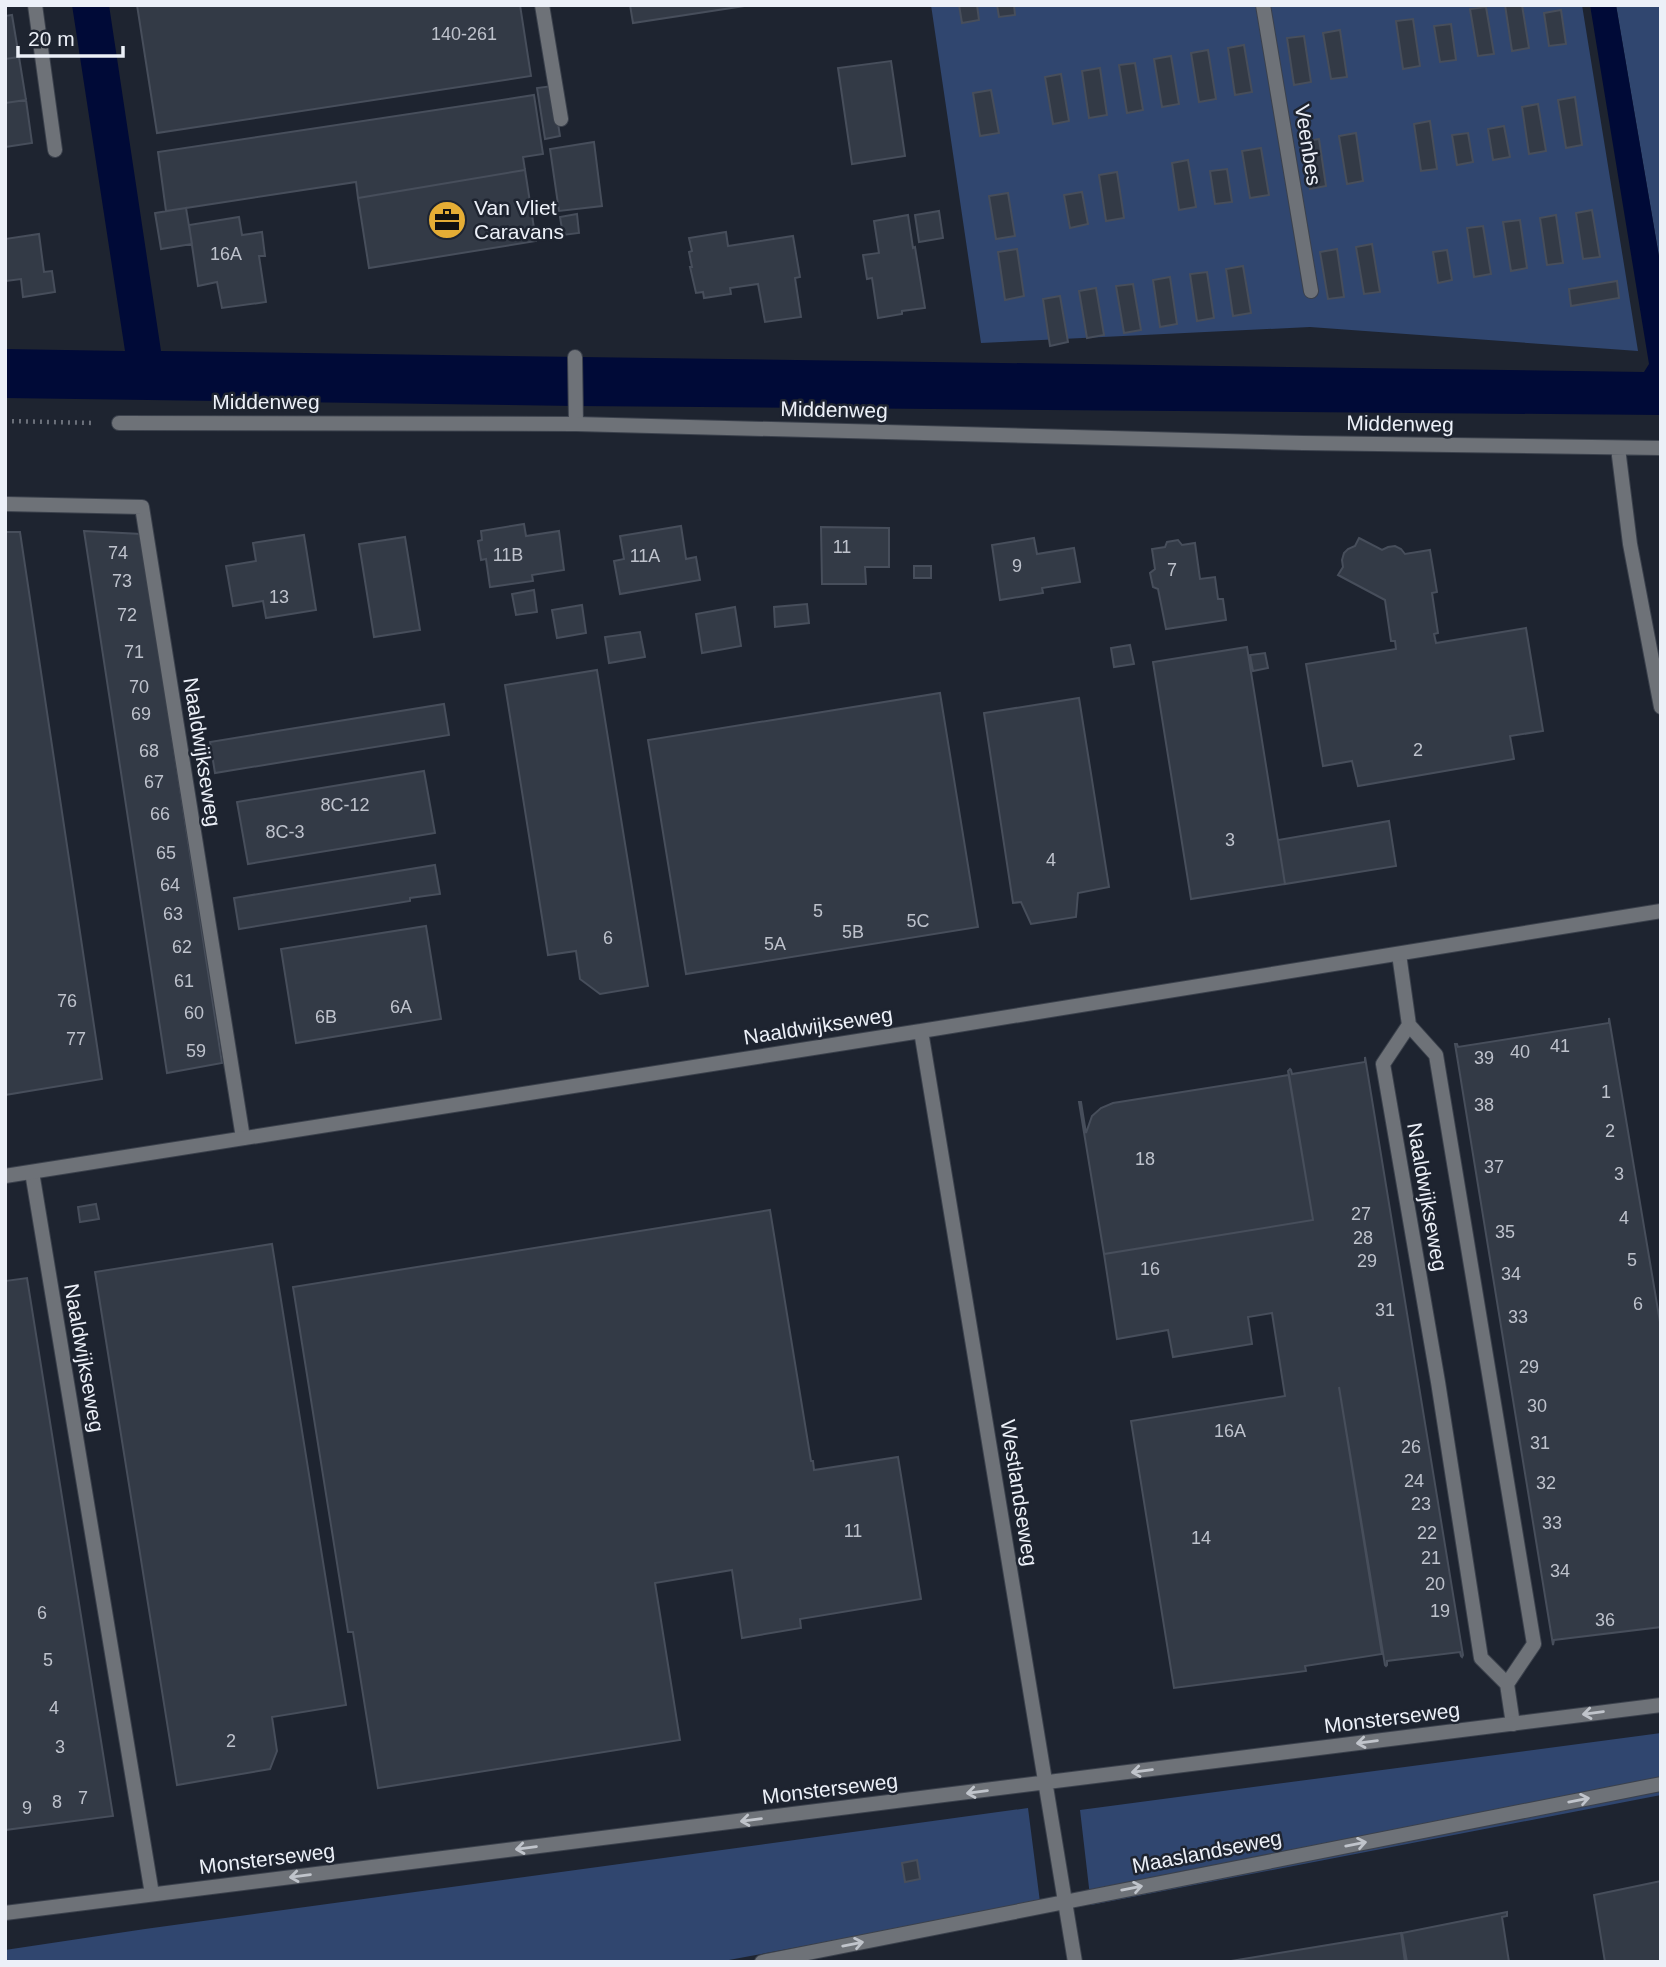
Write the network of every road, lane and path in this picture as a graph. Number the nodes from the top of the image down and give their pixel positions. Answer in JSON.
{"nodes":[{"id":1,"x":35,"y":5,"type":"edge"},
{"id":2,"x":542,"y":5,"type":"edge"},
{"id":3,"x":1263,"y":5,"type":"edge"},
{"id":4,"x":561,"y":119,"type":"dead end"},
{"id":5,"x":55,"y":150,"type":"dead end"},
{"id":6,"x":1311,"y":291,"type":"dead end"},
{"id":7,"x":575,"y":357,"type":"dead end"},
{"id":8,"x":5,"y":421,"type":"edge"},
{"id":9,"x":119,"y":423,"type":"joint"},
{"id":10,"x":576,"y":424,"type":"junction"},
{"id":11,"x":1618,"y":448,"type":"junction"},
{"id":12,"x":1661,"y":448,"type":"edge"},
{"id":13,"x":5,"y":504,"type":"edge"},
{"id":14,"x":1661,"y":707,"type":"edge"},
{"id":15,"x":1661,"y":911,"type":"edge"},
{"id":16,"x":1399,"y":954,"type":"junction"},
{"id":17,"x":1409,"y":1025,"type":"junction"},
{"id":18,"x":921,"y":1031,"type":"junction"},
{"id":19,"x":243,"y":1138,"type":"junction"},
{"id":20,"x":32,"y":1171,"type":"junction"},
{"id":21,"x":5,"y":1176,"type":"edge"},
{"id":22,"x":1507,"y":1684,"type":"junction"},
{"id":23,"x":1661,"y":1705,"type":"edge"},
{"id":24,"x":1513,"y":1724,"type":"junction"},
{"id":25,"x":1045,"y":1783,"type":"junction"},
{"id":26,"x":1661,"y":1784,"type":"edge"},
{"id":27,"x":152,"y":1894,"type":"junction"},
{"id":28,"x":1066,"y":1902,"type":"junction"},
{"id":29,"x":5,"y":1913,"type":"edge"},
{"id":30,"x":762,"y":1962,"type":"edge"},
{"id":31,"x":1075,"y":1962,"type":"edge"}],
"edges":[{"from":1,"to":5,"type":"street"},
{"from":2,"to":4,"type":"street"},
{"from":3,"to":6,"type":"street","name":"Veenbes"},
{"from":7,"to":10,"type":"street"},
{"from":8,"to":9,"type":"path"},
{"from":9,"to":10,"type":"street","name":"Middenweg"},
{"from":10,"to":11,"type":"street","name":"Middenweg"},
{"from":11,"to":12,"type":"street","name":"Middenweg"},
{"from":11,"to":14,"type":"street"},
{"from":13,"to":19,"type":"street","name":"Naaldwijkseweg"},
{"from":15,"to":16,"type":"street","name":"Naaldwijkseweg"},
{"from":16,"to":17,"type":"street"},
{"from":16,"to":18,"type":"street","name":"Naaldwijkseweg"},
{"from":17,"to":22,"type":"street","name":"Naaldwijkseweg"},
{"from":17,"to":22,"type":"street","name":"Naaldwijkseweg"},
{"from":18,"to":19,"type":"street","name":"Naaldwijkseweg"},
{"from":18,"to":25,"type":"street","name":"Westlandseweg"},
{"from":19,"to":20,"type":"street","name":"Naaldwijkseweg"},
{"from":20,"to":21,"type":"street","name":"Naaldwijkseweg"},
{"from":20,"to":27,"type":"street","name":"Naaldwijkseweg"},
{"from":22,"to":24,"type":"street"},
{"from":23,"to":24,"type":"street","name":"Monsterseweg","one_way":true},
{"from":24,"to":25,"type":"street","name":"Monsterseweg","one_way":true},
{"from":25,"to":27,"type":"street","name":"Monsterseweg","one_way":true},
{"from":25,"to":28,"type":"street","name":"Westlandseweg"},
{"from":28,"to":26,"type":"street","name":"Maaslandseweg","one_way":true},
{"from":27,"to":29,"type":"street","name":"Monsterseweg"},
{"from":30,"to":28,"type":"street","name":"Maaslandseweg","one_way":true},
{"from":28,"to":31,"type":"street","name":"Westlandseweg"}]}
